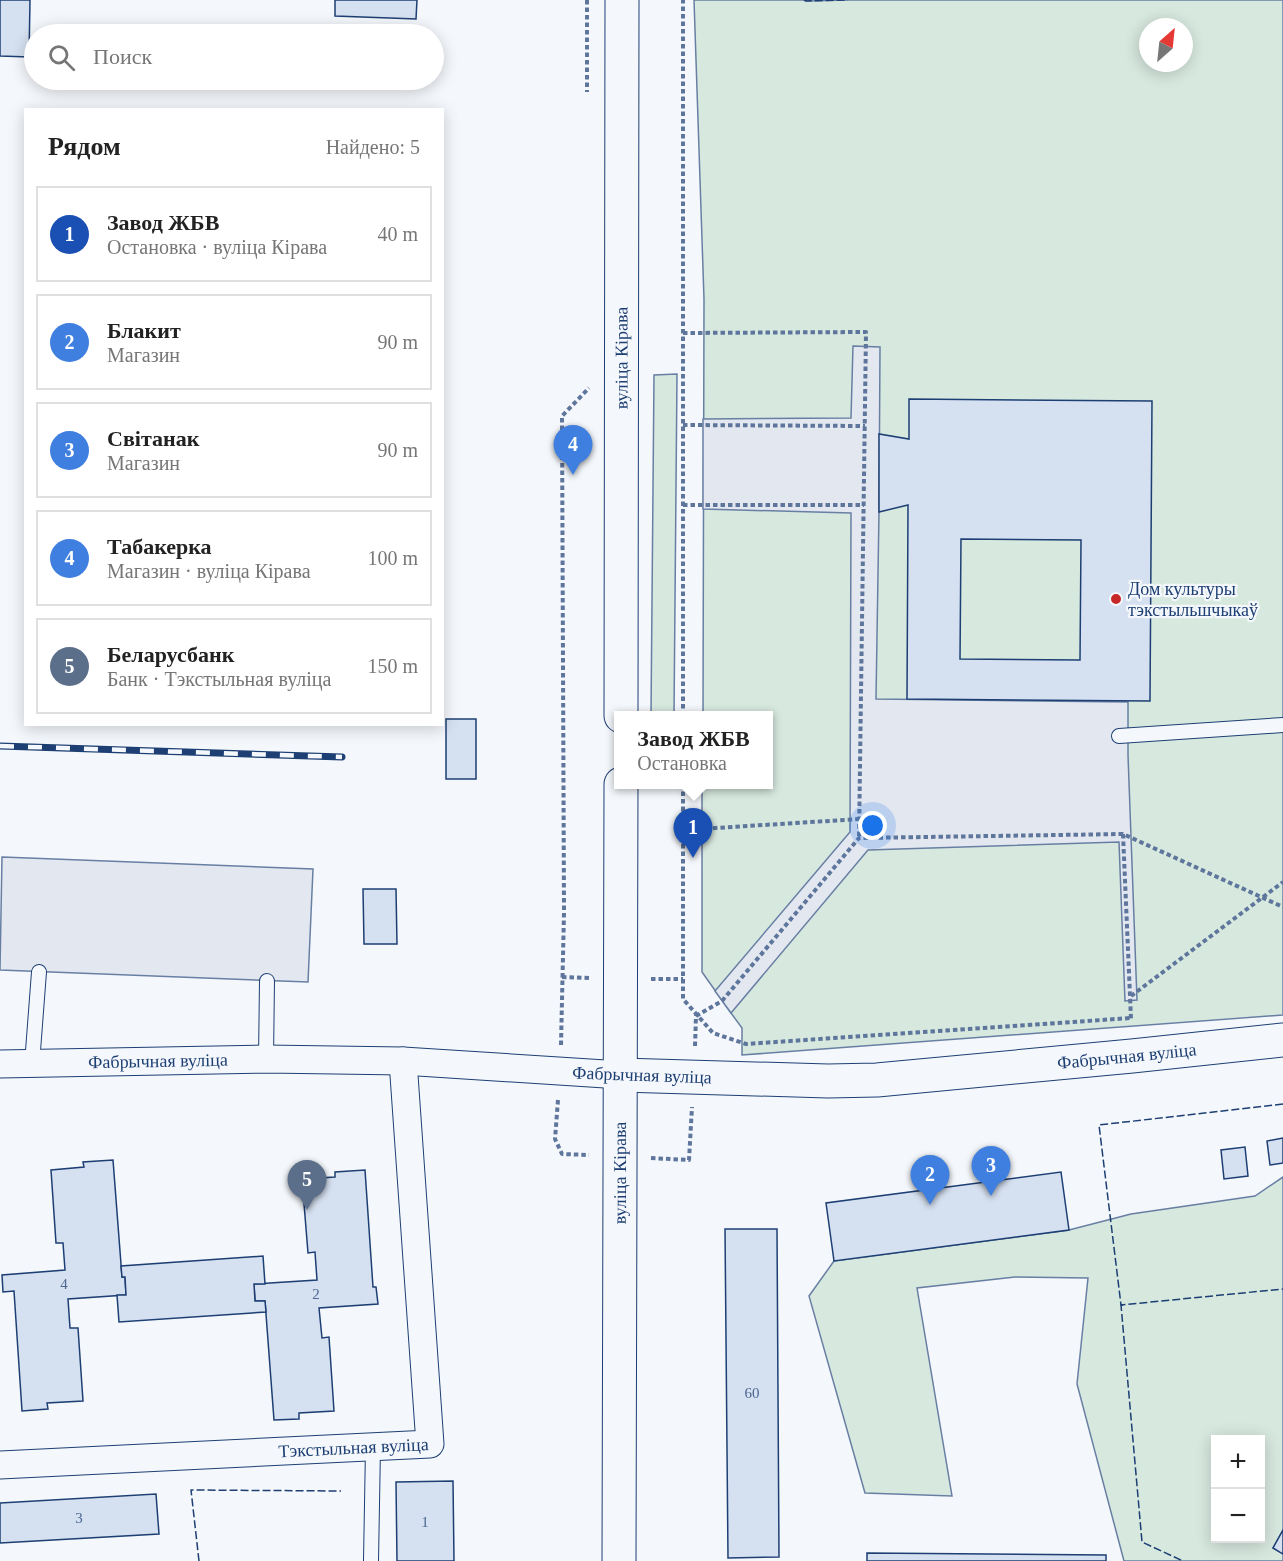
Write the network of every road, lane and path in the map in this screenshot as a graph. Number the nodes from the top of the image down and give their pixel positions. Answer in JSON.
{"nodes":[{"id":1,"x":622,"y":0,"type":"edge"},
{"id":2,"x":683,"y":0,"type":"edge"},
{"id":3,"x":683,"y":333,"type":"junction"},
{"id":4,"x":683,"y":425,"type":"junction"},
{"id":5,"x":865,"y":426,"type":"junction"},
{"id":6,"x":683,"y":505,"type":"junction"},
{"id":7,"x":864,"y":505,"type":"junction"},
{"id":8,"x":621,"y":711,"type":"edge"},
{"id":9,"x":683,"y":711,"type":"edge"},
{"id":10,"x":1283,"y":725,"type":"edge"},
{"id":11,"x":1119,"y":736,"type":"dead end"},
{"id":12,"x":621,"y":789,"type":"edge"},
{"id":13,"x":683,"y":789,"type":"edge"},
{"id":14,"x":860,"y":819,"type":"junction"},
{"id":15,"x":683,"y":830,"type":"junction"},
{"id":16,"x":1123,"y":834,"type":"junction"},
{"id":17,"x":859,"y":838,"type":"junction"},
{"id":18,"x":1283,"y":882,"type":"edge"},
{"id":19,"x":1263,"y":898,"type":"junction"},
{"id":20,"x":1283,"y":907,"type":"edge"},
{"id":21,"x":39,"y":972,"type":"dead end"},
{"id":22,"x":267,"y":981,"type":"dead end"},
{"id":23,"x":1131,"y":996,"type":"junction"},
{"id":24,"x":696,"y":1016,"type":"junction"},
{"id":25,"x":1131,"y":1018,"type":"junction"},
{"id":26,"x":1283,"y":1040,"type":"edge"},
{"id":27,"x":1132,"y":1056,"type":"junction"},
{"id":28,"x":266,"y":1059,"type":"junction"},
{"id":29,"x":403,"y":1060,"type":"junction"},
{"id":30,"x":0,"y":1064,"type":"edge"},
{"id":31,"x":33,"y":1064,"type":"junction"},
{"id":32,"x":621,"y":1075,"type":"junction"},
{"id":33,"x":373,"y":1447,"type":"junction"},
{"id":34,"x":0,"y":1465,"type":"edge"},
{"id":35,"x":371,"y":1561,"type":"edge"},
{"id":36,"x":618,"y":1561,"type":"edge"}],
"edges":[{"from":1,"to":8,"type":"main road","name":"вуліца Кірава"},
{"from":2,"to":3,"type":"path"},
{"from":3,"to":4,"type":"path"},
{"from":3,"to":5,"type":"path"},
{"from":4,"to":5,"type":"path"},
{"from":4,"to":6,"type":"path"},
{"from":5,"to":7,"type":"path"},
{"from":6,"to":7,"type":"path"},
{"from":6,"to":9,"type":"path"},
{"from":7,"to":14,"type":"path"},
{"from":10,"to":11,"type":"lane"},
{"from":12,"to":32,"type":"main road","name":"вуліца Кірава"},
{"from":13,"to":15,"type":"path"},
{"from":14,"to":15,"type":"path"},
{"from":14,"to":17,"type":"path"},
{"from":15,"to":24,"type":"path"},
{"from":16,"to":17,"type":"path"},
{"from":16,"to":19,"type":"path"},
{"from":16,"to":23,"type":"path"},
{"from":17,"to":24,"type":"path"},
{"from":18,"to":19,"type":"path"},
{"from":19,"to":20,"type":"path"},
{"from":19,"to":23,"type":"path"},
{"from":21,"to":31,"type":"lane"},
{"from":22,"to":28,"type":"lane"},
{"from":23,"to":25,"type":"path"},
{"from":24,"to":25,"type":"path"},
{"from":25,"to":27,"type":"path"},
{"from":26,"to":27,"type":"main road","name":"Фабрычная вуліца"},
{"from":27,"to":32,"type":"main road","name":"Фабрычная вуліца"},
{"from":28,"to":29,"type":"street","name":"Фабрычная вуліца"},
{"from":28,"to":31,"type":"street","name":"Фабрычная вуліца"},
{"from":29,"to":32,"type":"street","name":"Фабрычная вуліца"},
{"from":29,"to":33,"type":"street","name":"Тэкстыльная вуліца"},
{"from":30,"to":31,"type":"street","name":"Фабрычная вуліца"},
{"from":32,"to":36,"type":"main road","name":"вуліца Кірава"},
{"from":33,"to":34,"type":"street","name":"Тэкстыльная вуліца"},
{"from":33,"to":35,"type":"lane"}]}
